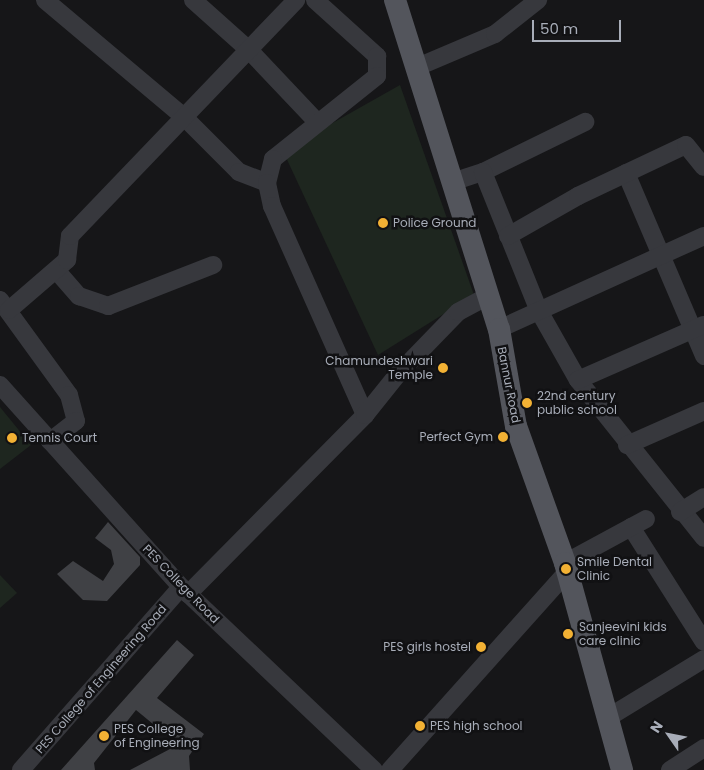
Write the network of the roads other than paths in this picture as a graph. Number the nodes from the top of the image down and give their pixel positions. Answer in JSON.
{"nodes":[{"id":1,"x":45,"y":0,"type":"edge"},
{"id":2,"x":193,"y":0,"type":"edge"},
{"id":3,"x":296,"y":0,"type":"edge"},
{"id":4,"x":315,"y":0,"type":"edge"},
{"id":5,"x":395,"y":0,"type":"edge"},
{"id":6,"x":538,"y":0,"type":"edge"},
{"id":7,"x":249,"y":50,"type":"junction"},
{"id":8,"x":416,"y":68,"type":"junction"},
{"id":9,"x":185,"y":118,"type":"junction"},
{"id":10,"x":318,"y":122,"type":"junction"},
{"id":11,"x":585,"y":122,"type":"dead end"},
{"id":12,"x":704,"y":167,"type":"edge"},
{"id":13,"x":483,"y":172,"type":"junction"},
{"id":14,"x":626,"y":173,"type":"junction"},
{"id":15,"x":452,"y":182,"type":"junction"},
{"id":16,"x":267,"y":183,"type":"junction"},
{"id":17,"x":508,"y":236,"type":"junction"},
{"id":18,"x":704,"y":236,"type":"edge"},
{"id":19,"x":660,"y":255,"type":"junction"},
{"id":20,"x":213,"y":264,"type":"dead end"},
{"id":21,"x":56,"y":270,"type":"junction"},
{"id":22,"x":488,"y":296,"type":"junction"},
{"id":23,"x":5,"y":305,"type":"edge"},
{"id":24,"x":539,"y":312,"type":"junction"},
{"id":25,"x":698,"y":327,"type":"edge"},
{"id":26,"x":499,"y":330,"type":"junction"},
{"id":27,"x":704,"y":356,"type":"edge"},
{"id":28,"x":578,"y":380,"type":"junction"},
{"id":29,"x":0,"y":385,"type":"edge"},
{"id":30,"x":704,"y":411,"type":"edge"},
{"id":31,"x":365,"y":415,"type":"junction"},
{"id":32,"x":50,"y":441,"type":"junction"},
{"id":33,"x":627,"y":445,"type":"junction"},
{"id":34,"x":704,"y":497,"type":"edge"},
{"id":35,"x":680,"y":512,"type":"junction"},
{"id":36,"x":704,"y":538,"type":"edge"},
{"id":37,"x":566,"y":567,"type":"junction"},
{"id":38,"x":184,"y":591,"type":"junction"},
{"id":39,"x":704,"y":642,"type":"edge"},
{"id":40,"x":704,"y":659,"type":"edge"},
{"id":41,"x":609,"y":717,"type":"junction"},
{"id":42,"x":704,"y":748,"type":"edge"},
{"id":43,"x":21,"y":770,"type":"edge"},
{"id":44,"x":374,"y":770,"type":"edge"},
{"id":45,"x":390,"y":770,"type":"edge"},
{"id":46,"x":622,"y":770,"type":"edge"},
{"id":47,"x":670,"y":770,"type":"edge"}],
"edges":[{"from":1,"to":9,"type":"street"},
{"from":2,"to":7,"type":"street"},
{"from":3,"to":7,"type":"street"},
{"from":4,"to":10,"type":"street"},
{"from":5,"to":8,"type":"main road","name":"Bannur Road"},
{"from":6,"to":8,"type":"street"},
{"from":7,"to":9,"type":"street"},
{"from":7,"to":10,"type":"street"},
{"from":8,"to":15,"type":"main road","name":"Bannur Road"},
{"from":9,"to":16,"type":"street"},
{"from":9,"to":21,"type":"street"},
{"from":10,"to":16,"type":"street"},
{"from":11,"to":13,"type":"street"},
{"from":12,"to":14,"type":"street"},
{"from":13,"to":15,"type":"street"},
{"from":13,"to":17,"type":"street"},
{"from":14,"to":17,"type":"street"},
{"from":14,"to":19,"type":"street"},
{"from":15,"to":22,"type":"main road","name":"Bannur Road"},
{"from":16,"to":31,"type":"street"},
{"from":17,"to":24,"type":"street"},
{"from":18,"to":19,"type":"street"},
{"from":19,"to":24,"type":"street"},
{"from":19,"to":25,"type":"street"},
{"from":20,"to":21,"type":"street"},
{"from":21,"to":23,"type":"street"},
{"from":22,"to":26,"type":"main road","name":"Bannur Road"},
{"from":22,"to":31,"type":"street","name":"PES College of Engineering Road"},
{"from":23,"to":32,"type":"street"},
{"from":24,"to":26,"type":"street"},
{"from":24,"to":28,"type":"street"},
{"from":25,"to":27,"type":"street"},
{"from":25,"to":28,"type":"street"},
{"from":26,"to":37,"type":"main road","name":"Bannur Road"},
{"from":28,"to":33,"type":"street"},
{"from":29,"to":32,"type":"street","name":"PES College Road"},
{"from":30,"to":33,"type":"street"},
{"from":31,"to":38,"type":"street","name":"PES College of Engineering Road"},
{"from":32,"to":38,"type":"street","name":"PES College Road"},
{"from":33,"to":35,"type":"street"},
{"from":34,"to":35,"type":"street"},
{"from":35,"to":36,"type":"street"},
{"from":37,"to":39,"type":"street"},
{"from":37,"to":41,"type":"main road","name":"Bannur Road"},
{"from":37,"to":45,"type":"street"},
{"from":38,"to":43,"type":"street","name":"PES College of Engineering Road"},
{"from":38,"to":44,"type":"street","name":"PES College Road"},
{"from":40,"to":41,"type":"street"},
{"from":41,"to":46,"type":"main road","name":"Bannur Road"},
{"from":42,"to":47,"type":"street"}]}
